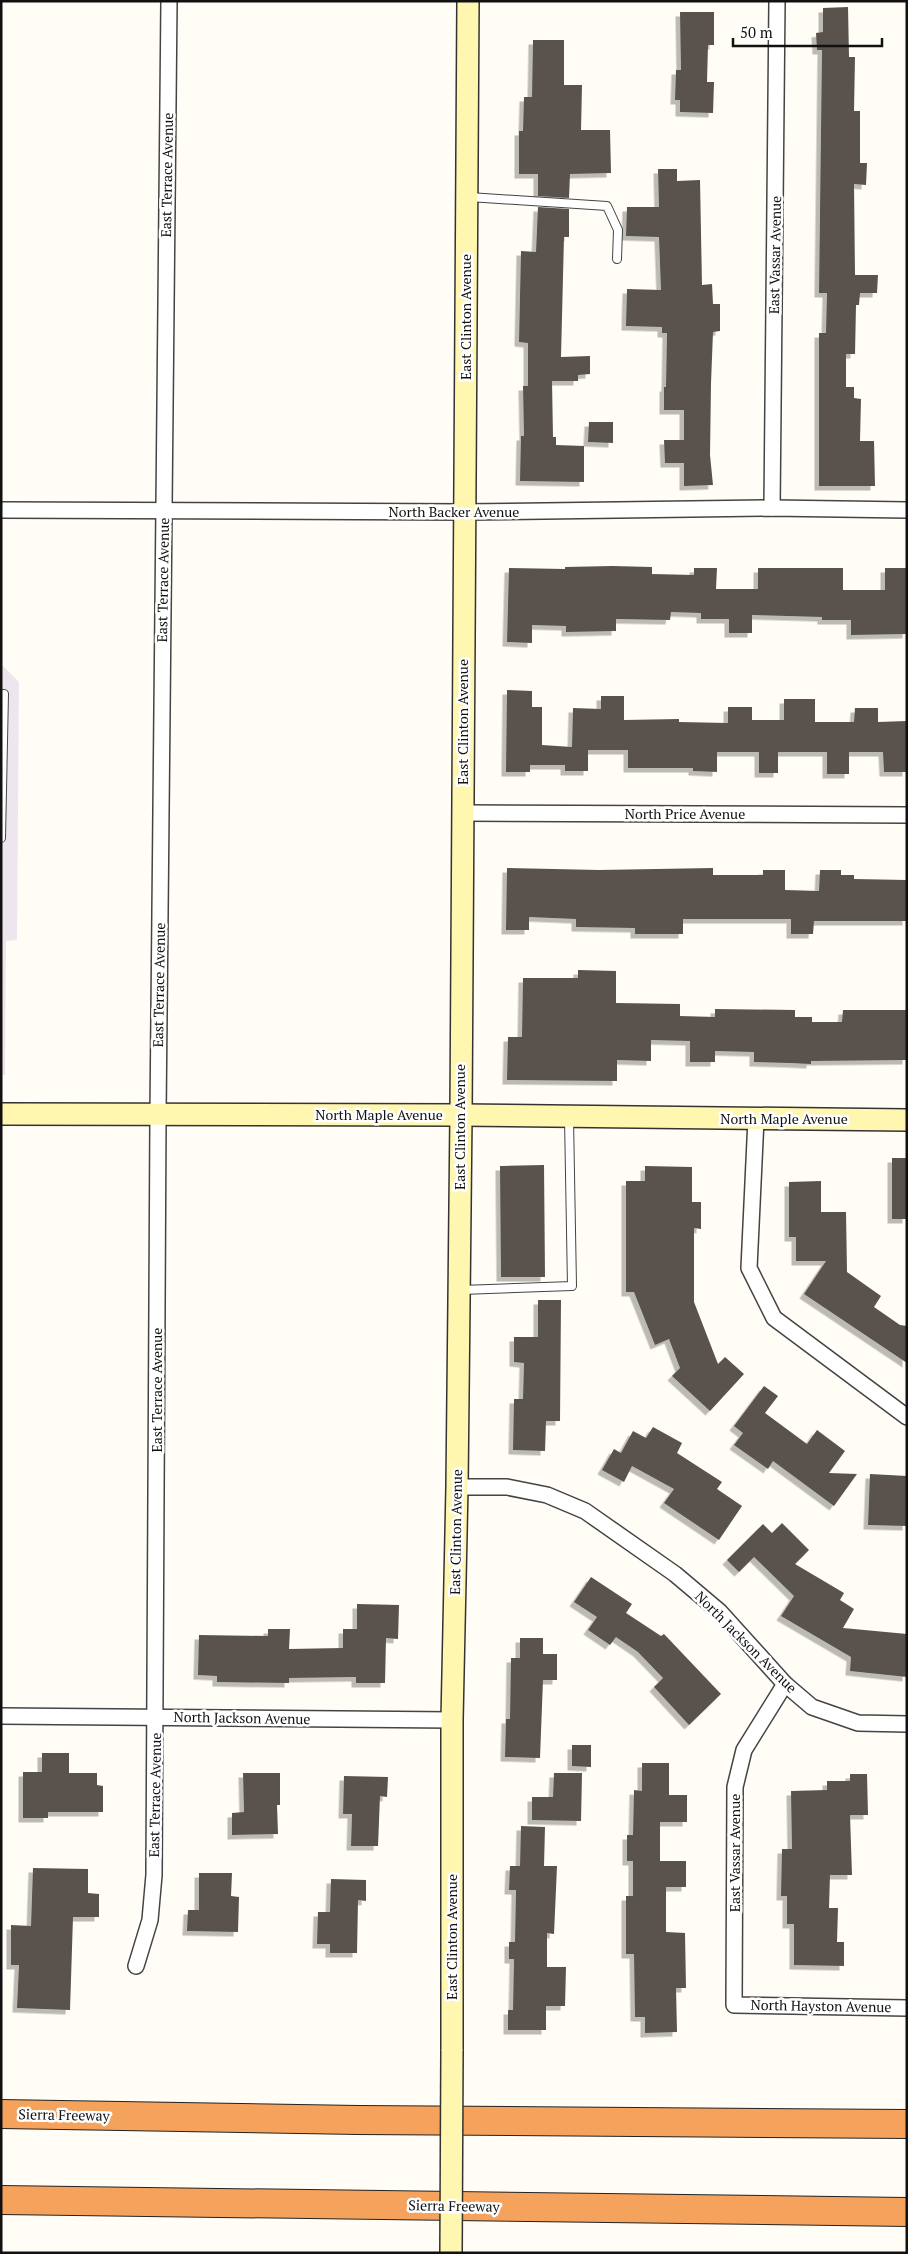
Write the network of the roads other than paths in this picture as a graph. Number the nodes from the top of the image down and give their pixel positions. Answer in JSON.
{"nodes":[{"id":1,"x":169,"y":1,"type":"edge"},
{"id":2,"x":468,"y":1,"type":"edge"},
{"id":3,"x":778,"y":1,"type":"edge"},
{"id":4,"x":467,"y":197,"type":"junction"},
{"id":5,"x":617,"y":259,"type":"dead end"},
{"id":6,"x":772,"y":508,"type":"junction"},
{"id":7,"x":1,"y":510,"type":"edge"},
{"id":8,"x":907,"y":510,"type":"edge"},
{"id":9,"x":163,"y":512,"type":"junction"},
{"id":10,"x":465,"y":512,"type":"junction"},
{"id":11,"x":4,"y":694,"type":"dead end"},
{"id":12,"x":463,"y":813,"type":"junction"},
{"id":13,"x":907,"y":815,"type":"edge"},
{"id":14,"x":1,"y":838,"type":"edge"},
{"id":15,"x":1,"y":1114,"type":"edge"},
{"id":16,"x":158,"y":1115,"type":"junction"},
{"id":17,"x":461,"y":1115,"type":"junction"},
{"id":18,"x":569,"y":1116,"type":"junction"},
{"id":19,"x":756,"y":1119,"type":"junction"},
{"id":20,"x":907,"y":1120,"type":"edge"},
{"id":21,"x":459,"y":1290,"type":"junction"},
{"id":22,"x":907,"y":1416,"type":"edge"},
{"id":23,"x":457,"y":1487,"type":"junction"},
{"id":24,"x":785,"y":1684,"type":"junction"},
{"id":25,"x":1,"y":1716,"type":"edge"},
{"id":26,"x":156,"y":1717,"type":"junction"},
{"id":27,"x":452,"y":1720,"type":"junction"},
{"id":28,"x":907,"y":1724,"type":"edge"},
{"id":29,"x":136,"y":1966,"type":"dead end"},
{"id":30,"x":734,"y":2005,"type":"joint"},
{"id":31,"x":907,"y":2008,"type":"edge"},
{"id":32,"x":1,"y":2114,"type":"edge"},
{"id":33,"x":907,"y":2123,"type":"edge"},
{"id":34,"x":1,"y":2200,"type":"edge"},
{"id":35,"x":907,"y":2212,"type":"edge"},
{"id":36,"x":451,"y":2253,"type":"edge"}],
"edges":[{"from":1,"to":9,"type":"street","name":"East Terrace Avenue"},
{"from":2,"to":4,"type":"main road","name":"East Clinton Avenue"},
{"from":3,"to":6,"type":"street","name":"East Vassar Avenue"},
{"from":4,"to":5,"type":"lane"},
{"from":4,"to":10,"type":"main road","name":"East Clinton Avenue"},
{"from":6,"to":8,"type":"street","name":"North Backer Avenue"},
{"from":6,"to":10,"type":"street","name":"North Backer Avenue"},
{"from":7,"to":9,"type":"street","name":"North Backer Avenue"},
{"from":9,"to":10,"type":"street","name":"North Backer Avenue"},
{"from":9,"to":16,"type":"street","name":"East Terrace Avenue"},
{"from":10,"to":12,"type":"main road","name":"East Clinton Avenue"},
{"from":11,"to":14,"type":"lane"},
{"from":12,"to":13,"type":"street","name":"North Price Avenue"},
{"from":12,"to":17,"type":"main road","name":"East Clinton Avenue"},
{"from":15,"to":16,"type":"main road","name":"North Maple Avenue"},
{"from":16,"to":17,"type":"main road","name":"North Maple Avenue"},
{"from":16,"to":26,"type":"street","name":"East Terrace Avenue"},
{"from":17,"to":18,"type":"main road","name":"North Maple Avenue"},
{"from":17,"to":21,"type":"main road","name":"East Clinton Avenue"},
{"from":18,"to":19,"type":"main road","name":"North Maple Avenue"},
{"from":18,"to":21,"type":"lane"},
{"from":19,"to":20,"type":"main road","name":"North Maple Avenue"},
{"from":19,"to":22,"type":"street"},
{"from":21,"to":23,"type":"main road","name":"East Clinton Avenue"},
{"from":23,"to":24,"type":"street","name":"North Jackson Avenue"},
{"from":23,"to":27,"type":"main road","name":"East Clinton Avenue"},
{"from":24,"to":28,"type":"street","name":"North Jackson Avenue"},
{"from":24,"to":30,"type":"street","name":"East Vassar Avenue"},
{"from":25,"to":26,"type":"street","name":"North Jackson Avenue"},
{"from":26,"to":27,"type":"street","name":"North Jackson Avenue"},
{"from":26,"to":29,"type":"street","name":"East Terrace Avenue"},
{"from":27,"to":36,"type":"main road","name":"East Clinton Avenue","bridge":true},
{"from":30,"to":31,"type":"street","name":"North Hayston Avenue"},
{"from":32,"to":33,"type":"highway","name":"Sierra Freeway"},
{"from":34,"to":35,"type":"highway","name":"Sierra Freeway"}]}
